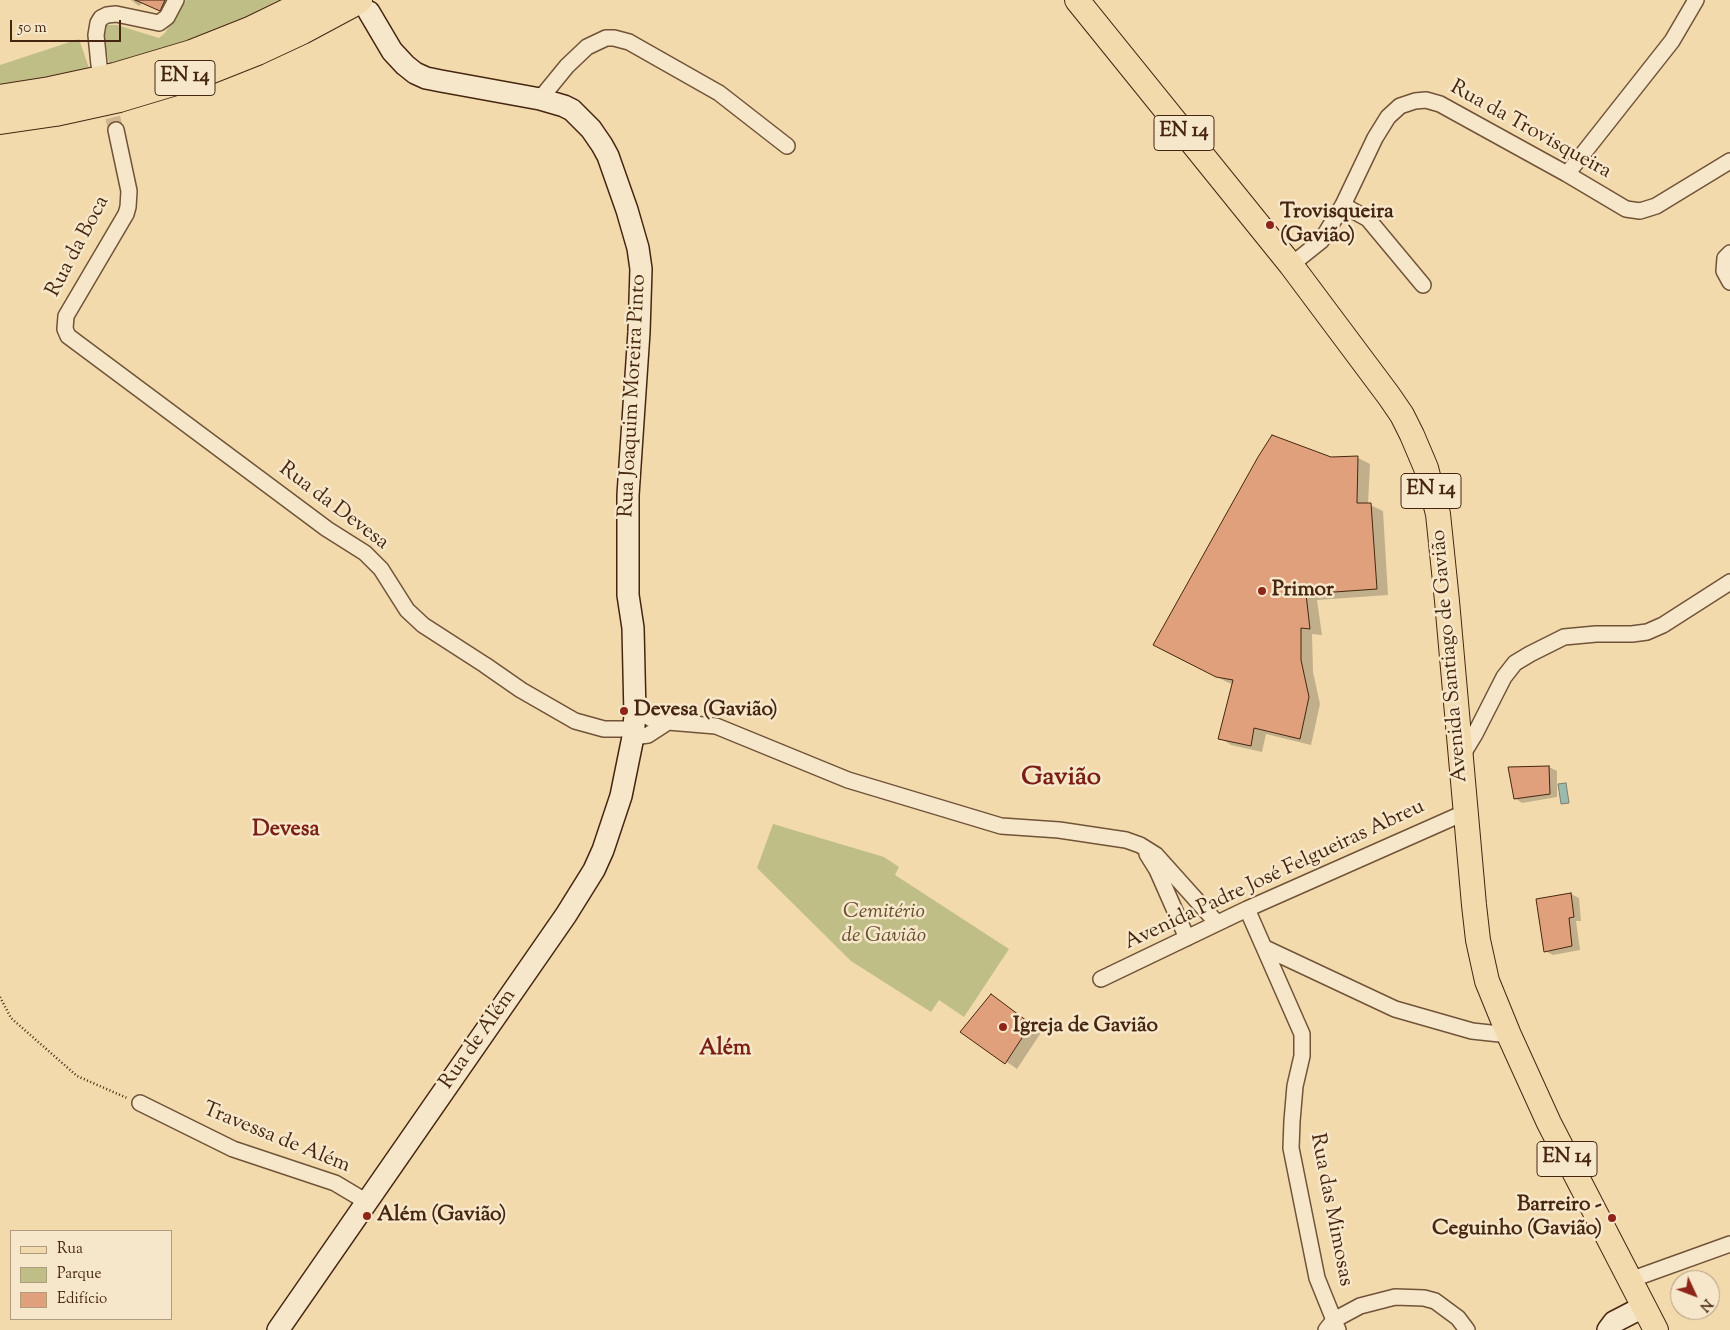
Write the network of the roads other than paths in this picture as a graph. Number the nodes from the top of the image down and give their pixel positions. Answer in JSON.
{"nodes":[{"id":1,"x":176,"y":0,"type":"edge"},
{"id":2,"x":314,"y":0,"type":"edge"},
{"id":3,"x":1077,"y":0,"type":"edge"},
{"id":4,"x":1696,"y":0,"type":"edge"},
{"id":5,"x":363,"y":6,"type":"edge"},
{"id":6,"x":99,"y":65,"type":"dead end"},
{"id":7,"x":0,"y":99,"type":"edge"},
{"id":8,"x":540,"y":99,"type":"junction"},
{"id":9,"x":0,"y":120,"type":"edge"},
{"id":10,"x":116,"y":130,"type":"tunnel mouth"},
{"id":11,"x":787,"y":146,"type":"dead end"},
{"id":12,"x":1730,"y":161,"type":"edge"},
{"id":13,"x":1566,"y":174,"type":"junction"},
{"id":14,"x":1343,"y":205,"type":"junction"},
{"id":15,"x":1730,"y":253,"type":"edge"},
{"id":16,"x":1291,"y":265,"type":"junction"},
{"id":17,"x":1730,"y":282,"type":"edge"},
{"id":18,"x":1423,"y":285,"type":"dead end"},
{"id":19,"x":82,"y":348,"type":"joint"},
{"id":20,"x":1730,"y":582,"type":"edge"},
{"id":21,"x":668,"y":722,"type":"junction"},
{"id":22,"x":634,"y":725,"type":"junction"},
{"id":23,"x":1461,"y":757,"type":"junction"},
{"id":24,"x":1466,"y":812,"type":"junction"},
{"id":25,"x":1140,"y":845,"type":"junction"},
{"id":26,"x":1247,"y":910,"type":"junction"},
{"id":27,"x":1217,"y":923,"type":"junction"},
{"id":28,"x":1187,"y":938,"type":"junction"},
{"id":29,"x":1265,"y":948,"type":"junction"},
{"id":30,"x":1101,"y":979,"type":"dead end"},
{"id":31,"x":1509,"y":1035,"type":"junction"},
{"id":32,"x":140,"y":1103,"type":"road end"},
{"id":33,"x":367,"y":1202,"type":"junction"},
{"id":34,"x":1730,"y":1244,"type":"edge"},
{"id":35,"x":1630,"y":1280,"type":"junction"},
{"id":36,"x":1643,"y":1307,"type":"junction"},
{"id":37,"x":1333,"y":1327,"type":"edge"},
{"id":38,"x":278,"y":1330,"type":"edge"},
{"id":39,"x":1467,"y":1330,"type":"edge"},
{"id":40,"x":1608,"y":1330,"type":"edge"},
{"id":41,"x":1656,"y":1330,"type":"edge"}],
"edges":[{"from":1,"to":6,"type":"street"},
{"from":2,"to":7,"type":"highway","number":"EN 14"},
{"from":3,"to":16,"type":"main road","name":"Avenida Santiago de Gavião","number":"EN 14"},
{"from":4,"to":13,"type":"street"},
{"from":5,"to":8,"type":"street","name":"Rua Joaquim Moreira Pinto"},
{"from":5,"to":9,"type":"highway","number":"EN 14"},
{"from":8,"to":11,"type":"street"},
{"from":8,"to":22,"type":"street","name":"Rua Joaquim Moreira Pinto"},
{"from":10,"to":19,"type":"street","name":"Rua da Boca"},
{"from":12,"to":13,"type":"street","name":"Rua da Trovisqueira"},
{"from":13,"to":14,"type":"street","name":"Rua da Trovisqueira"},
{"from":14,"to":16,"type":"street","name":"Rua da Trovisqueira"},
{"from":14,"to":18,"type":"street"},
{"from":15,"to":17,"type":"street"},
{"from":16,"to":23,"type":"main road","name":"Avenida Santiago de Gavião","number":"EN 14"},
{"from":19,"to":22,"type":"street","name":"Rua da Devesa"},
{"from":20,"to":23,"type":"street"},
{"from":21,"to":22,"type":"street"},
{"from":21,"to":22,"type":"street"},
{"from":21,"to":25,"type":"street"},
{"from":22,"to":33,"type":"street","name":"Rua de Além"},
{"from":23,"to":24,"type":"main road","name":"Avenida Santiago de Gavião","number":"EN 14"},
{"from":24,"to":26,"type":"street","name":"Avenida Padre José Felgueiras Abreu"},
{"from":24,"to":31,"type":"main road","name":"Avenida Santiago de Gavião","number":"EN 14"},
{"from":25,"to":27,"type":"street"},
{"from":25,"to":28,"type":"street"},
{"from":26,"to":27,"type":"street","name":"Avenida Padre José Felgueiras Abreu"},
{"from":26,"to":29,"type":"street","name":"Rua das Mimosas"},
{"from":27,"to":28,"type":"street","name":"Avenida Padre José Felgueiras Abreu"},
{"from":28,"to":30,"type":"street","name":"Avenida Padre José Felgueiras Abreu"},
{"from":29,"to":31,"type":"street"},
{"from":29,"to":37,"type":"street","name":"Rua das Mimosas"},
{"from":31,"to":35,"type":"main road","name":"Avenida Santiago de Gavião","number":"EN 14"},
{"from":32,"to":33,"type":"street","name":"Travessa de Além"},
{"from":33,"to":38,"type":"street","name":"Rua de Além"},
{"from":34,"to":35,"type":"street"},
{"from":35,"to":36,"type":"main road","name":"Avenida Santiago de Gavião","number":"EN 14"},
{"from":36,"to":40,"type":"street"},
{"from":36,"to":41,"type":"main road","name":"Avenida Santiago de Gavião","number":"EN 14"},
{"from":37,"to":39,"type":"street"}]}
